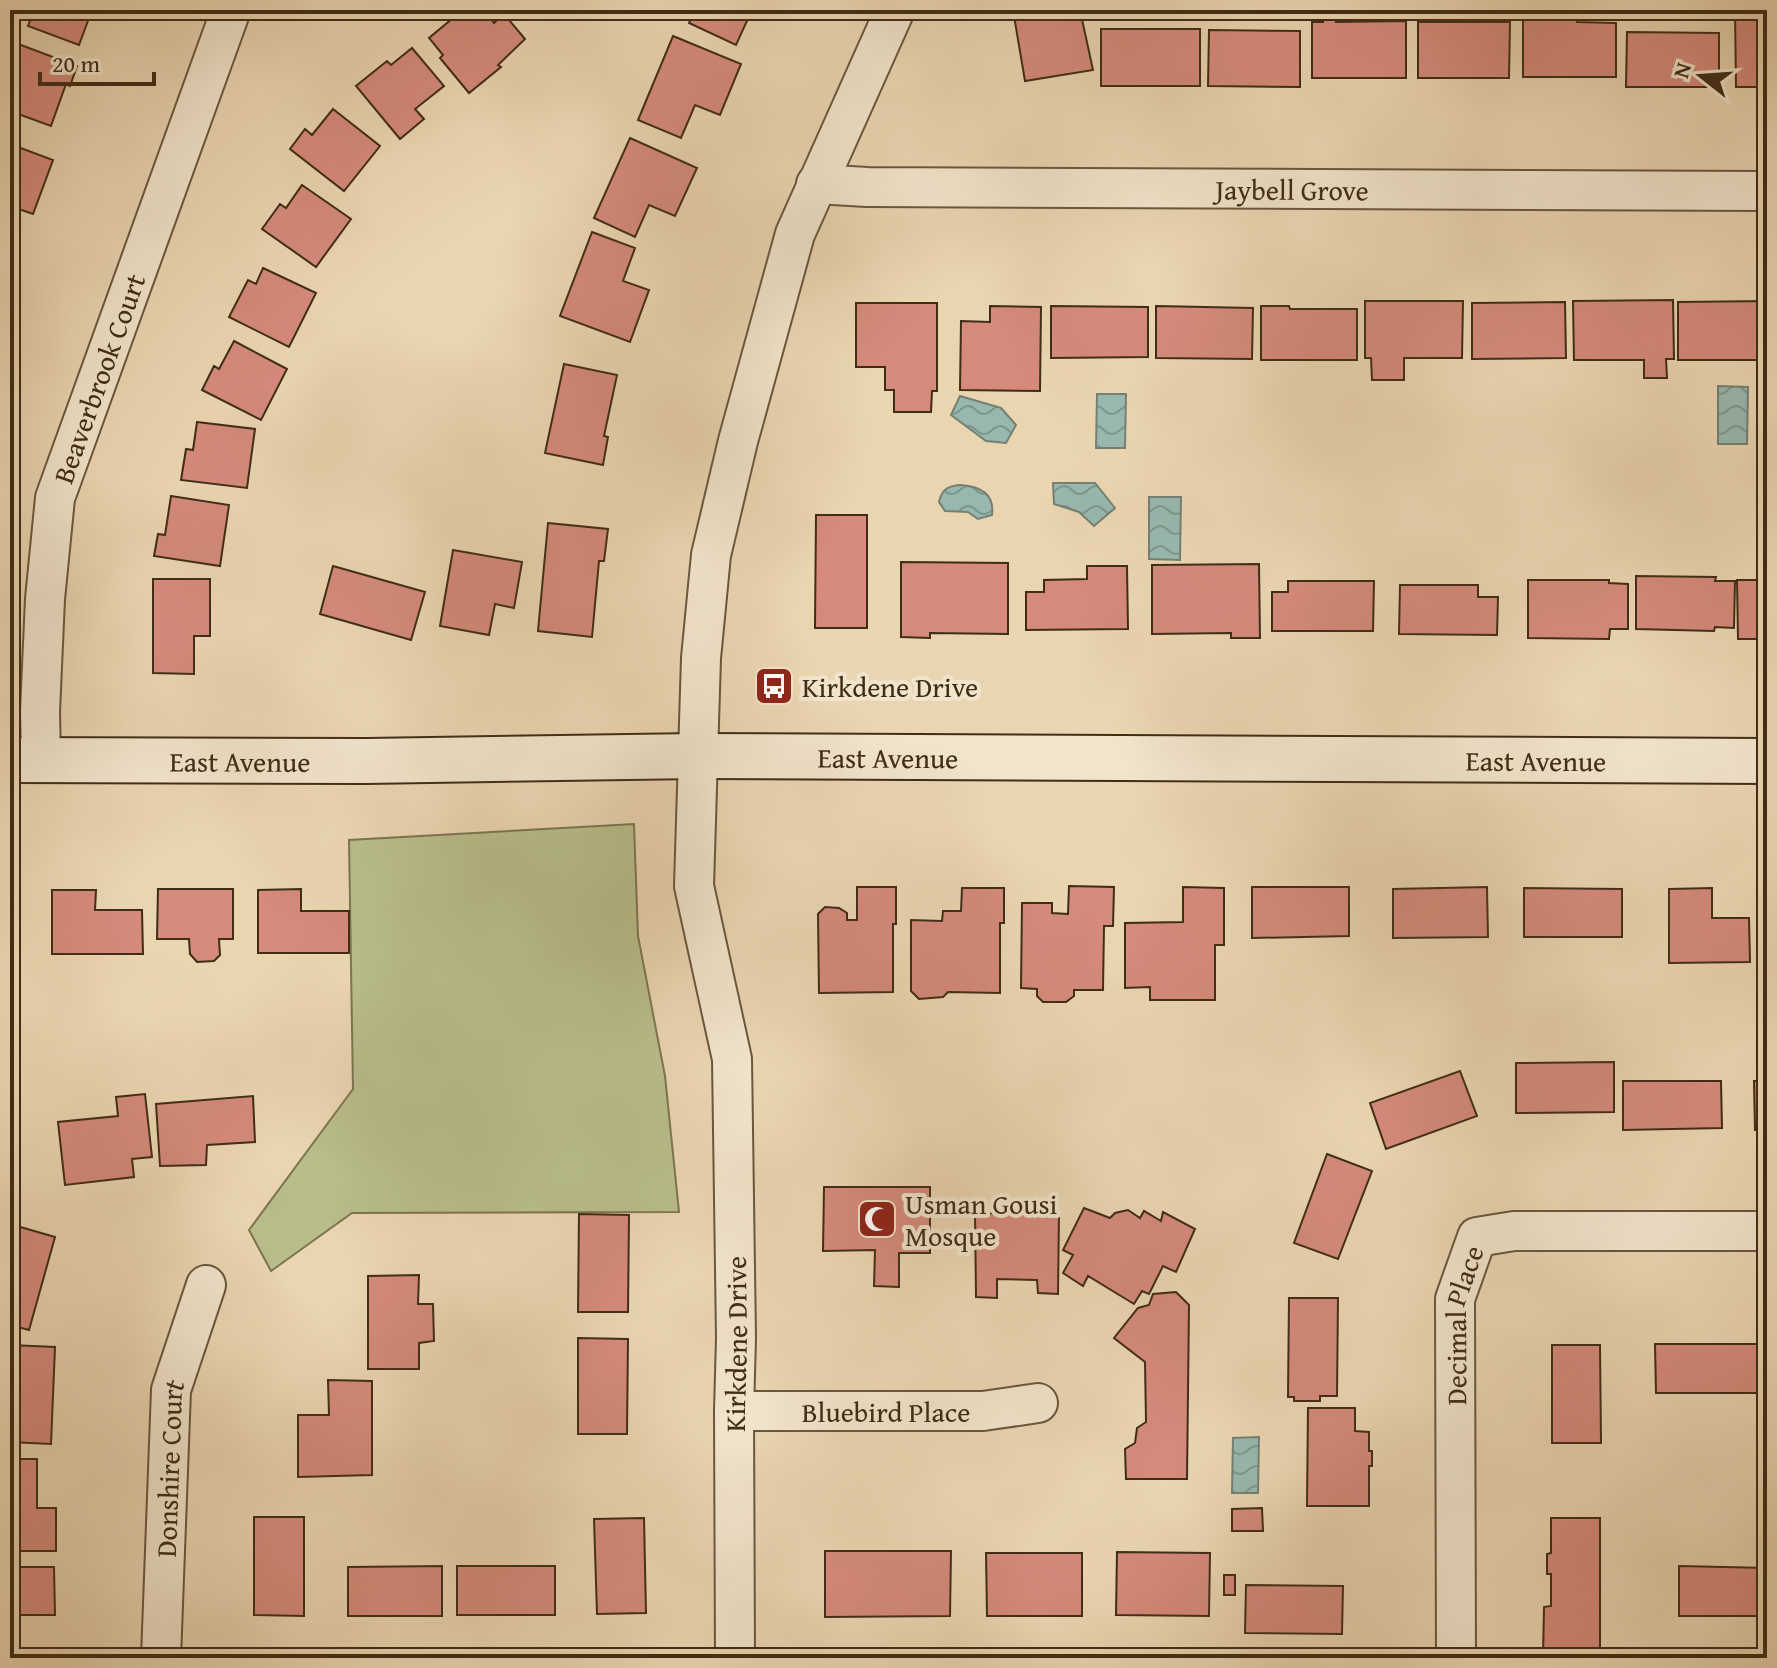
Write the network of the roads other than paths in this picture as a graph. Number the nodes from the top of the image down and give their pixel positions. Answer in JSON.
{"nodes":[{"id":1,"x":231,"y":10,"type":"edge"},
{"id":2,"x":895,"y":10,"type":"edge"},
{"id":3,"x":816,"y":184,"type":"junction"},
{"id":4,"x":1767,"y":191,"type":"edge"},
{"id":5,"x":697,"y":756,"type":"junction"},
{"id":6,"x":26,"y":760,"type":"edge"},
{"id":7,"x":1767,"y":761,"type":"edge"},
{"id":8,"x":1767,"y":1231,"type":"edge"},
{"id":9,"x":206,"y":1285,"type":"dead end"},
{"id":10,"x":1038,"y":1403,"type":"dead end"},
{"id":11,"x":734,"y":1411,"type":"junction"},
{"id":12,"x":161,"y":1658,"type":"edge"},
{"id":13,"x":735,"y":1658,"type":"edge"},
{"id":14,"x":1456,"y":1658,"type":"edge"}],
"edges":[{"from":1,"to":6,"type":"street","name":"Beaverbrook Court"},
{"from":2,"to":3,"type":"street","name":"Kirkdene Drive"},
{"from":3,"to":4,"type":"street","name":"Jaybell Grove"},
{"from":3,"to":5,"type":"street","name":"Kirkdene Drive"},
{"from":5,"to":6,"type":"street","name":"East Avenue"},
{"from":5,"to":7,"type":"street","name":"East Avenue"},
{"from":5,"to":11,"type":"street","name":"Kirkdene Drive"},
{"from":8,"to":14,"type":"street","name":"Decimal Place"},
{"from":9,"to":12,"type":"street","name":"Donshire Court"},
{"from":10,"to":11,"type":"street","name":"Bluebird Place"},
{"from":11,"to":13,"type":"street","name":"Kirkdene Drive"}]}
